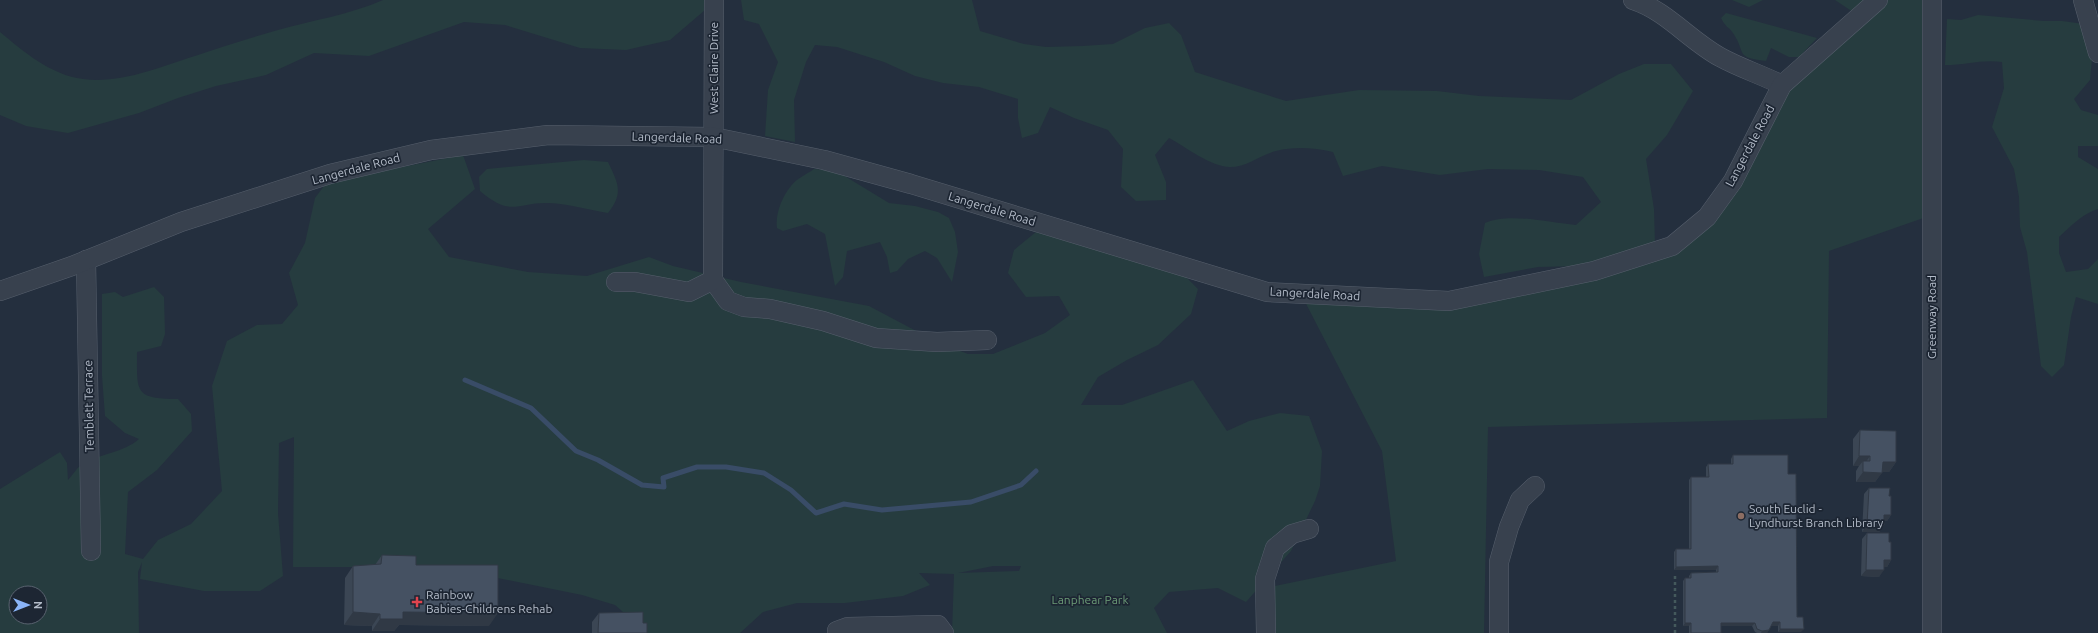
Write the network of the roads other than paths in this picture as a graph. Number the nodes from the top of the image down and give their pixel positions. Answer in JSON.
{"nodes":[{"id":1,"x":714,"y":0,"type":"edge"},
{"id":2,"x":1633,"y":0,"type":"edge"},
{"id":3,"x":1878,"y":0,"type":"edge"},
{"id":4,"x":1932,"y":0,"type":"edge"},
{"id":5,"x":2083,"y":0,"type":"edge"},
{"id":6,"x":2098,"y":53,"type":"edge"},
{"id":7,"x":1782,"y":84,"type":"junction"},
{"id":8,"x":713,"y":136,"type":"junction"},
{"id":9,"x":86,"y":260,"type":"junction"},
{"id":10,"x":713,"y":280,"type":"junction"},
{"id":11,"x":616,"y":282,"type":"dead end"},
{"id":12,"x":0,"y":291,"type":"edge"},
{"id":13,"x":987,"y":340,"type":"dead end"},
{"id":14,"x":1535,"y":486,"type":"dead end"},
{"id":15,"x":1309,"y":529,"type":"dead end"},
{"id":16,"x":91,"y":551,"type":"dead end"},
{"id":17,"x":837,"y":633,"type":"edge"},
{"id":18,"x":944,"y":633,"type":"edge"},
{"id":19,"x":1266,"y":633,"type":"edge"},
{"id":20,"x":1499,"y":633,"type":"edge"},
{"id":21,"x":1932,"y":633,"type":"edge"}],
"edges":[{"from":1,"to":8,"type":"street","name":"West Claire Drive"},
{"from":2,"to":7,"type":"street"},
{"from":3,"to":7,"type":"street","name":"Langerdale Road"},
{"from":4,"to":21,"type":"street","name":"Greenway Road"},
{"from":5,"to":6,"type":"street"},
{"from":7,"to":8,"type":"street","name":"Langerdale Road"},
{"from":8,"to":9,"type":"street","name":"Langerdale Road"},
{"from":8,"to":10,"type":"street","name":"West Claire Drive"},
{"from":9,"to":12,"type":"street","name":"Langerdale Road"},
{"from":9,"to":16,"type":"street","name":"Temblett Terrace"},
{"from":10,"to":11,"type":"street"},
{"from":10,"to":13,"type":"street"},
{"from":14,"to":20,"type":"street"},
{"from":15,"to":19,"type":"street"},
{"from":17,"to":18,"type":"street"}]}
